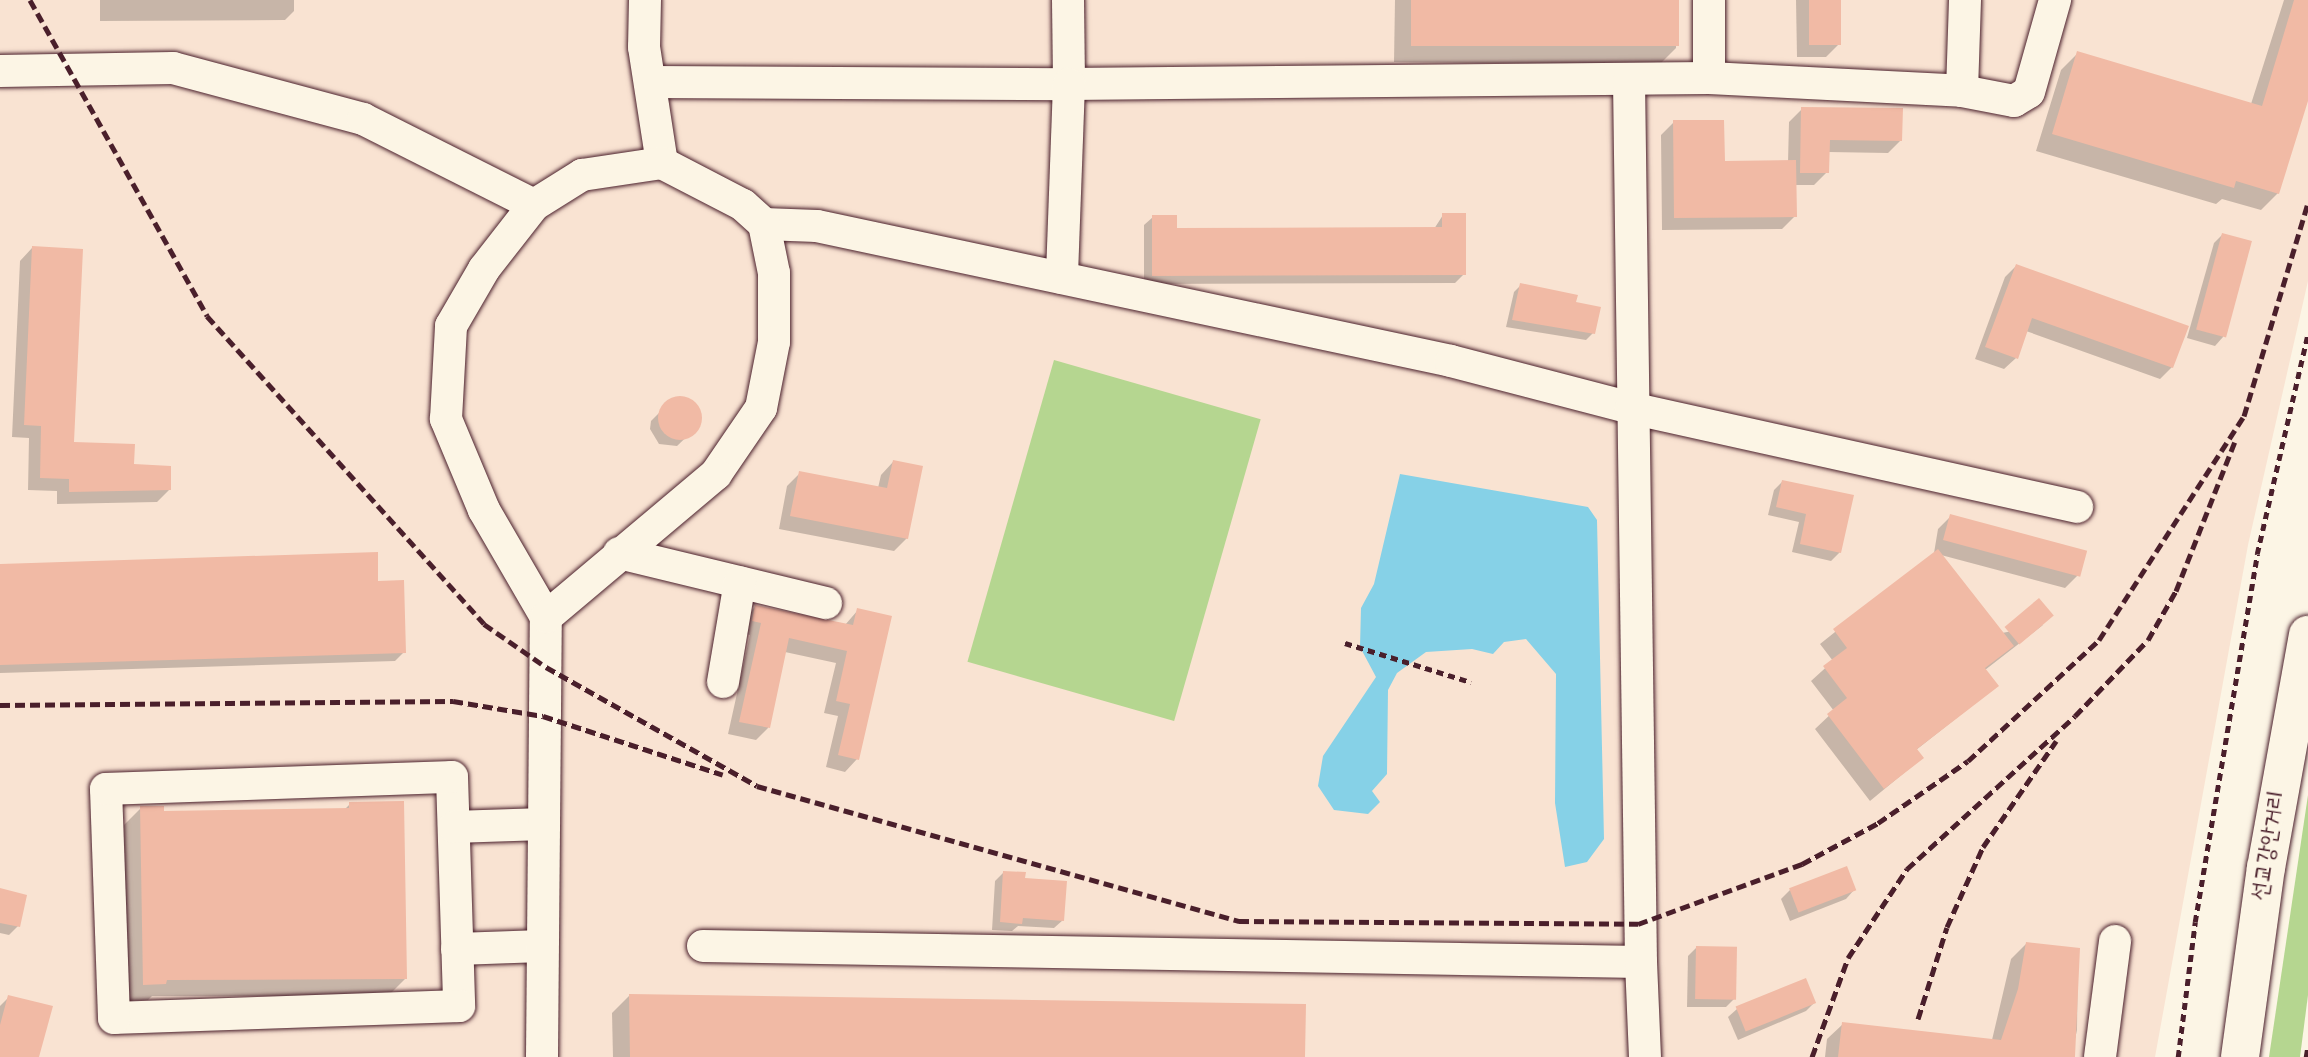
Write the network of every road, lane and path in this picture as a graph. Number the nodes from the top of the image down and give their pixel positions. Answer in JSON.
{"nodes":[{"id":1,"x":645,"y":0,"type":"edge"},
{"id":2,"x":1068,"y":0,"type":"edge"},
{"id":3,"x":1709,"y":0,"type":"edge"},
{"id":4,"x":1965,"y":0,"type":"edge"},
{"id":5,"x":2055,"y":0,"type":"edge"},
{"id":6,"x":0,"y":71,"type":"edge"},
{"id":7,"x":1709,"y":78,"type":"junction"},
{"id":8,"x":651,"y":82,"type":"junction"},
{"id":9,"x":1629,"y":82,"type":"junction"},
{"id":10,"x":1069,"y":84,"type":"junction"},
{"id":11,"x":1962,"y":91,"type":"junction"},
{"id":12,"x":662,"y":163,"type":"junction"},
{"id":13,"x":534,"y":205,"type":"junction"},
{"id":14,"x":764,"y":224,"type":"junction"},
{"id":15,"x":1062,"y":278,"type":"junction"},
{"id":16,"x":2308,"y":334,"type":"edge"},
{"id":17,"x":1631,"y":408,"type":"junction"},
{"id":18,"x":2077,"y":507,"type":"dead end"},
{"id":19,"x":619,"y":553,"type":"junction"},
{"id":20,"x":740,"y":582,"type":"junction"},
{"id":21,"x":826,"y":603,"type":"dead end"},
{"id":22,"x":546,"y":617,"type":"junction"},
{"id":23,"x":2308,"y":635,"type":"edge"},
{"id":24,"x":1345,"y":643,"type":"dead end"},
{"id":25,"x":723,"y":682,"type":"dead end"},
{"id":26,"x":1471,"y":682,"type":"dead end"},
{"id":27,"x":542,"y":824,"type":"junction"},
{"id":28,"x":454,"y":827,"type":"junction"},
{"id":29,"x":2115,"y":941,"type":"dead end"},
{"id":30,"x":542,"y":946,"type":"junction"},
{"id":31,"x":703,"y":946,"type":"dead end"},
{"id":32,"x":457,"y":949,"type":"junction"},
{"id":33,"x":1641,"y":962,"type":"junction"},
{"id":34,"x":2308,"y":1045,"type":"edge"},
{"id":35,"x":542,"y":1057,"type":"edge"},
{"id":36,"x":1645,"y":1057,"type":"edge"},
{"id":37,"x":2099,"y":1057,"type":"edge"},
{"id":38,"x":2179,"y":1057,"type":"edge"},
{"id":39,"x":2241,"y":1057,"type":"edge"},
{"id":40,"x":2306,"y":1057,"type":"edge"}],
"edges":[{"from":1,"to":8,"type":"lane"},
{"from":2,"to":10,"type":"lane"},
{"from":3,"to":7,"type":"lane"},
{"from":4,"to":11,"type":"lane"},
{"from":5,"to":11,"type":"lane"},
{"from":6,"to":13,"type":"lane"},
{"from":7,"to":9,"type":"lane"},
{"from":7,"to":11,"type":"lane"},
{"from":8,"to":10,"type":"lane"},
{"from":8,"to":12,"type":"lane"},
{"from":9,"to":10,"type":"lane"},
{"from":9,"to":17,"type":"lane"},
{"from":10,"to":15,"type":"lane"},
{"from":12,"to":13,"type":"lane"},
{"from":12,"to":14,"type":"lane"},
{"from":13,"to":22,"type":"lane"},
{"from":14,"to":15,"type":"lane"},
{"from":14,"to":19,"type":"lane"},
{"from":15,"to":17,"type":"lane"},
{"from":16,"to":38,"type":"path"},
{"from":17,"to":18,"type":"lane"},
{"from":17,"to":33,"type":"lane"},
{"from":19,"to":20,"type":"lane"},
{"from":19,"to":22,"type":"lane"},
{"from":20,"to":21,"type":"lane"},
{"from":20,"to":25,"type":"lane"},
{"from":22,"to":27,"type":"lane"},
{"from":23,"to":39,"type":"main road","name":"선교강안거리"},
{"from":24,"to":26,"type":"path"},
{"from":27,"to":28,"type":"lane"},
{"from":27,"to":30,"type":"lane"},
{"from":28,"to":32,"type":"lane"},
{"from":28,"to":32,"type":"lane"},
{"from":29,"to":37,"type":"lane"},
{"from":30,"to":32,"type":"lane"},
{"from":30,"to":35,"type":"lane"},
{"from":31,"to":33,"type":"lane"},
{"from":33,"to":36,"type":"lane"},
{"from":34,"to":40,"type":"path"}]}
